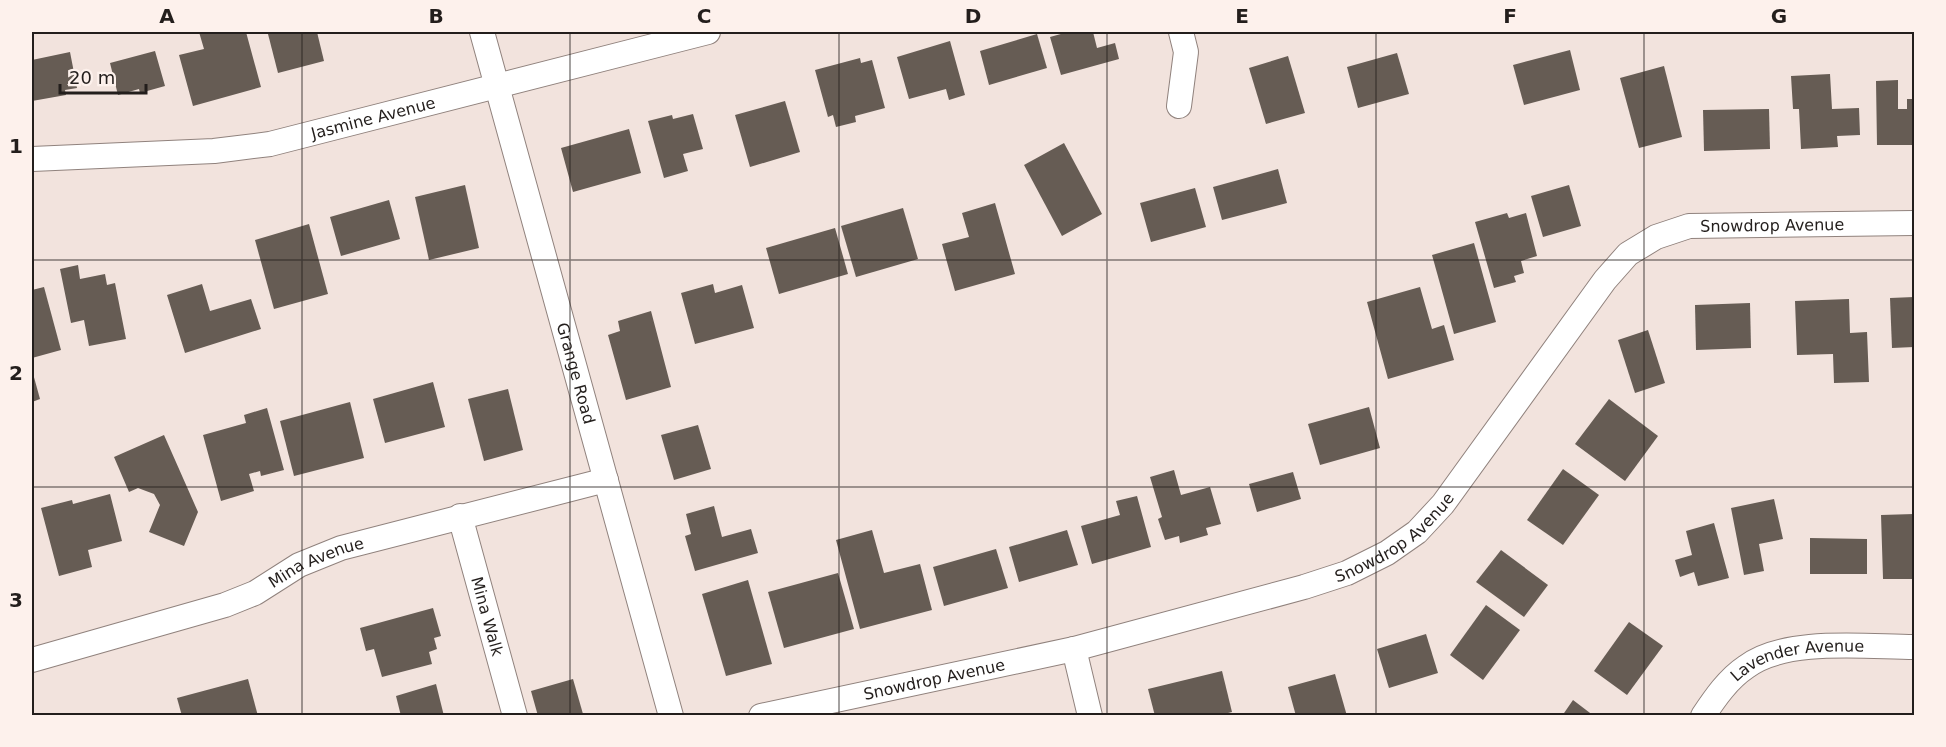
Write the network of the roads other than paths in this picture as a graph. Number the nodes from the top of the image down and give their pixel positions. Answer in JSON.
{"nodes":[{"id":1,"x":482,"y":32,"type":"edge"},
{"id":2,"x":708,"y":32,"type":"edge"},
{"id":3,"x":1181,"y":32,"type":"edge"},
{"id":4,"x":497,"y":87,"type":"junction"},
{"id":5,"x":1179,"y":106,"type":"dead end"},
{"id":6,"x":32,"y":159,"type":"edge"},
{"id":7,"x":1914,"y":223,"type":"edge"},
{"id":8,"x":606,"y":480,"type":"junction"},
{"id":9,"x":460,"y":516,"type":"junction"},
{"id":10,"x":1914,"y":647,"type":"edge"},
{"id":11,"x":1074,"y":650,"type":"junction"},
{"id":12,"x":32,"y":660,"type":"edge"},
{"id":13,"x":515,"y":716,"type":"edge"},
{"id":14,"x":671,"y":716,"type":"edge"},
{"id":15,"x":761,"y":716,"type":"edge"},
{"id":16,"x":1089,"y":716,"type":"edge"},
{"id":17,"x":1703,"y":716,"type":"edge"}],
"edges":[{"from":1,"to":4,"type":"street","name":"Grange Road"},
{"from":2,"to":4,"type":"street","name":"Jasmine Avenue"},
{"from":3,"to":5,"type":"street"},
{"from":4,"to":6,"type":"street","name":"Jasmine Avenue"},
{"from":4,"to":8,"type":"street","name":"Grange Road"},
{"from":7,"to":11,"type":"street","name":"Snowdrop Avenue"},
{"from":8,"to":9,"type":"street","name":"Mina Avenue"},
{"from":8,"to":14,"type":"street","name":"Grange Road"},
{"from":9,"to":12,"type":"street","name":"Mina Avenue"},
{"from":9,"to":13,"type":"street","name":"Mina Walk"},
{"from":10,"to":17,"type":"street","name":"Lavender Avenue"},
{"from":11,"to":15,"type":"street","name":"Snowdrop Avenue"},
{"from":11,"to":16,"type":"street"}]}
